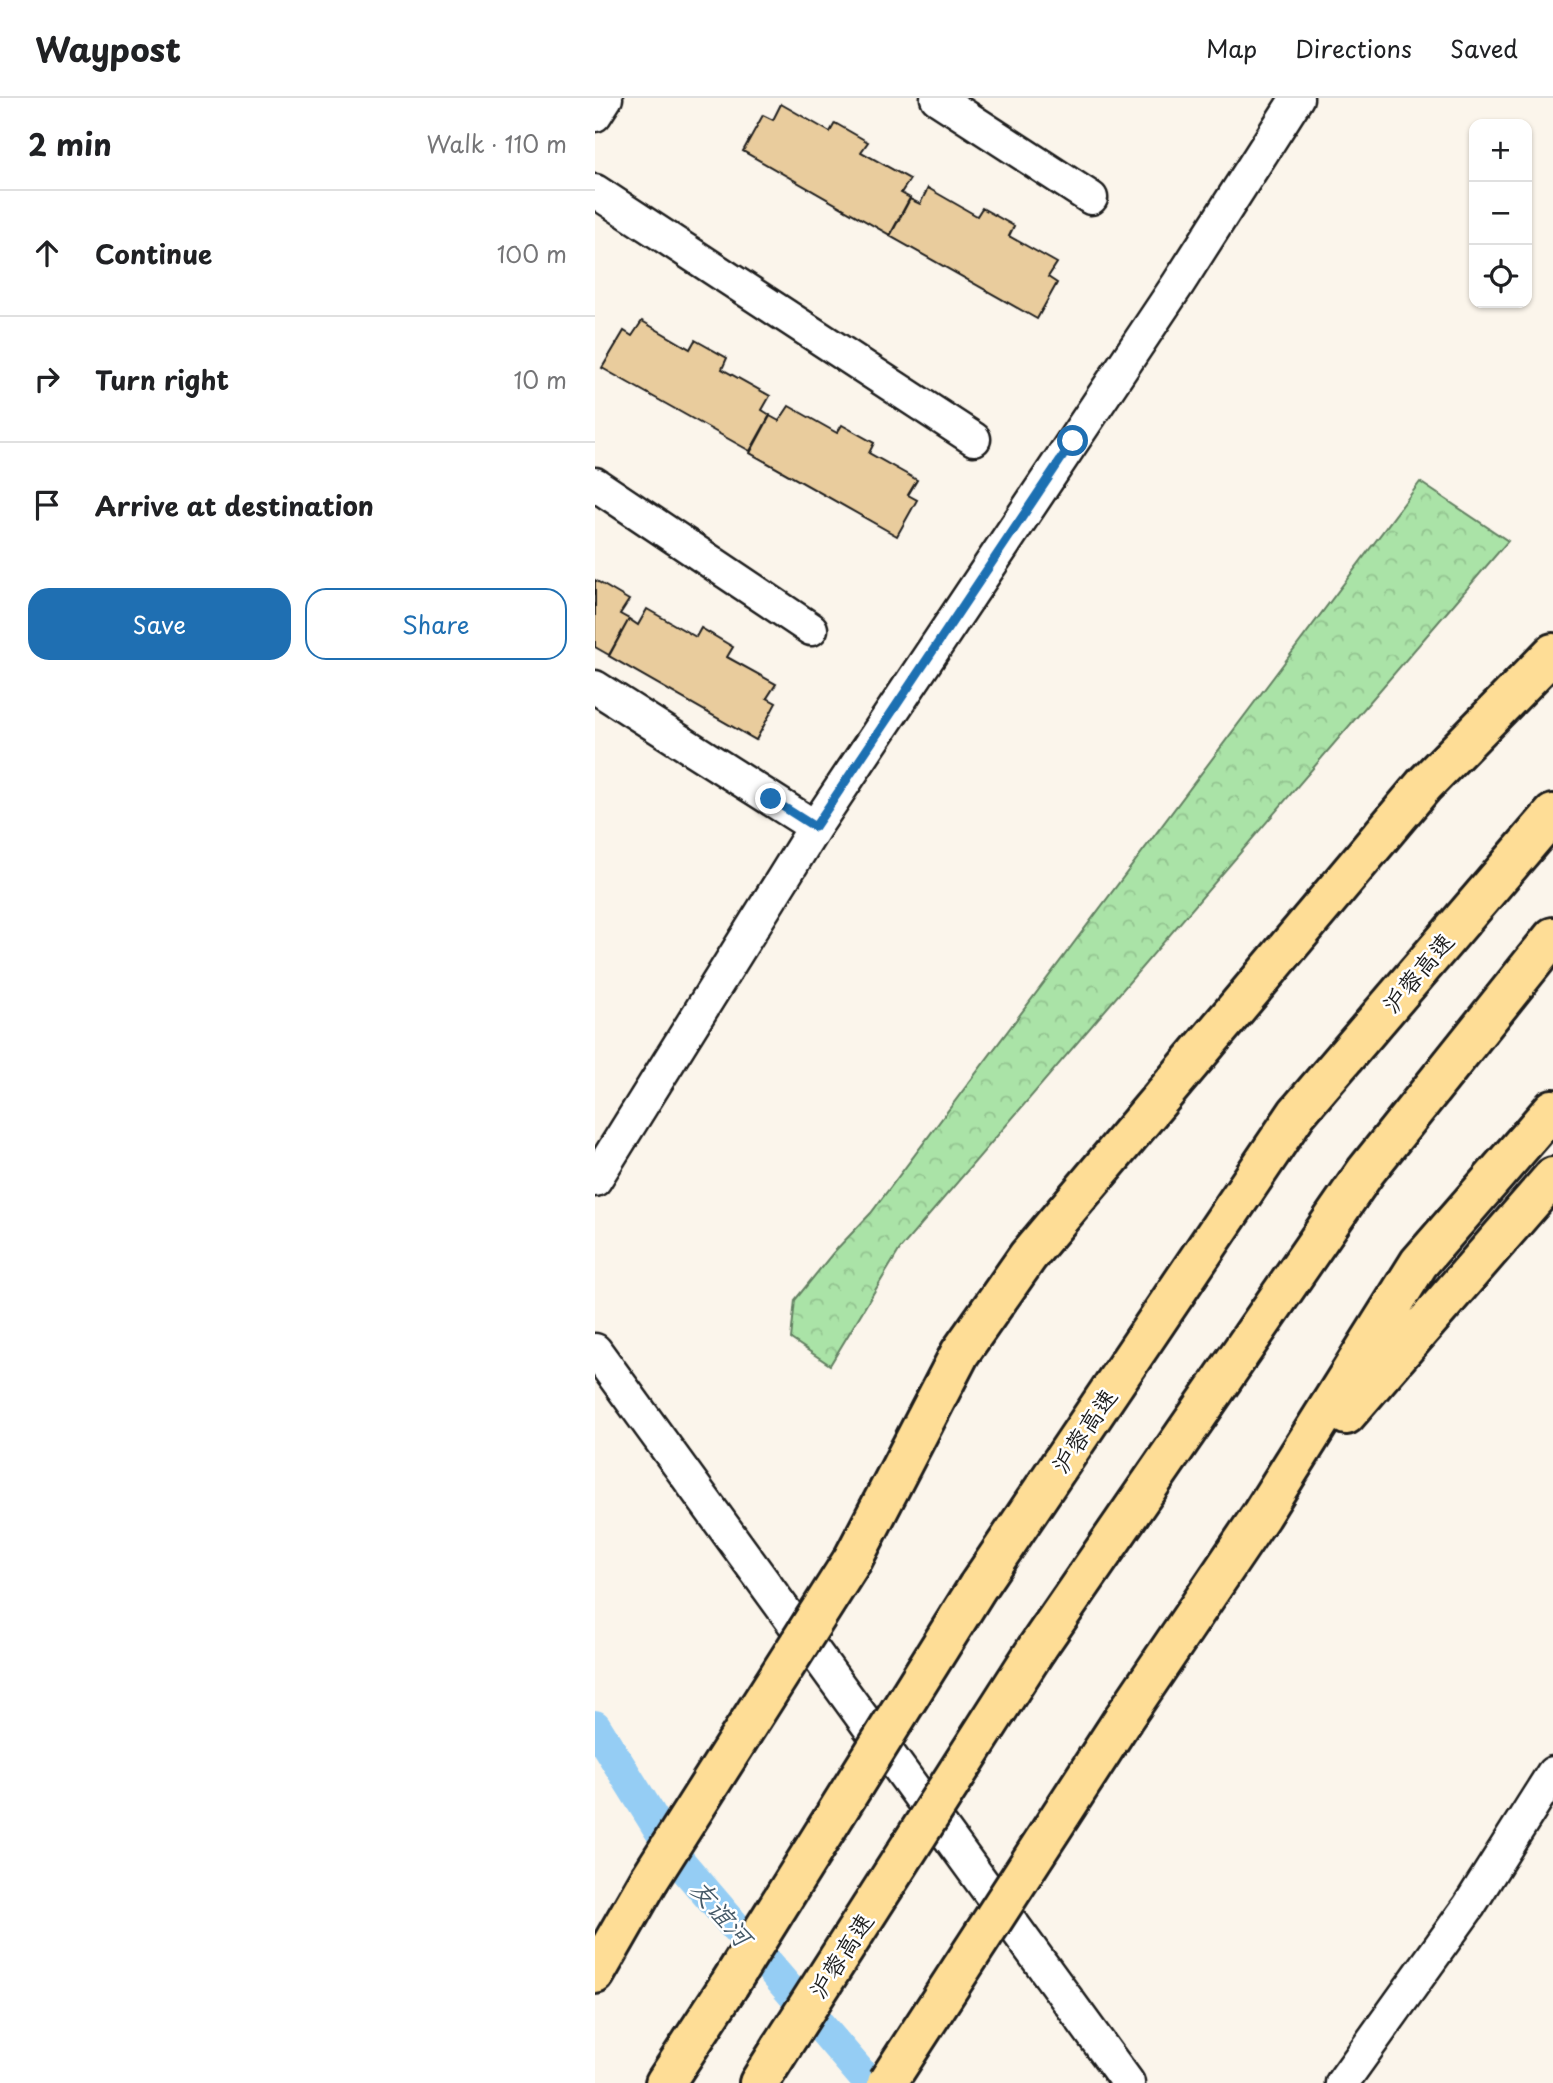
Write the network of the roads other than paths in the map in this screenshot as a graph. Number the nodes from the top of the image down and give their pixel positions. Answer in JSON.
{"nodes":[{"id":1,"x":606,"y":98,"type":"edge"},
{"id":2,"x":937,"y":98,"type":"edge"},
{"id":3,"x":1297,"y":98,"type":"edge"},
{"id":4,"x":595,"y":115,"type":"edge"},
{"id":5,"x":595,"y":191,"type":"edge"},
{"id":6,"x":1091,"y":198,"type":"dead end"},
{"id":7,"x":974,"y":439,"type":"dead end"},
{"id":8,"x":595,"y":484,"type":"edge"},
{"id":9,"x":811,"y":629,"type":"dead end"},
{"id":10,"x":1553,"y":653,"type":"edge"},
{"id":11,"x":595,"y":687,"type":"edge"},
{"id":12,"x":1553,"y":814,"type":"edge"},
{"id":13,"x":815,"y":827,"type":"junction"},
{"id":14,"x":1553,"y":937,"type":"edge"},
{"id":15,"x":1553,"y":1109,"type":"edge"},
{"id":16,"x":1553,"y":1177,"type":"edge"},
{"id":17,"x":595,"y":1180,"type":"edge"},
{"id":18,"x":595,"y":1349,"type":"edge"},
{"id":19,"x":1261,"y":1515,"type":"junction"},
{"id":20,"x":1553,"y":1773,"type":"edge"},
{"id":21,"x":595,"y":1975,"type":"edge"},
{"id":22,"x":665,"y":2083,"type":"edge"},
{"id":23,"x":759,"y":2083,"type":"edge"},
{"id":24,"x":887,"y":2083,"type":"edge"},
{"id":25,"x":1128,"y":2083,"type":"edge"},
{"id":26,"x":1342,"y":2083,"type":"edge"}],
"edges":[{"from":1,"to":4,"type":"street"},
{"from":2,"to":6,"type":"street"},
{"from":3,"to":13,"type":"street"},
{"from":5,"to":7,"type":"street"},
{"from":8,"to":9,"type":"street"},
{"from":10,"to":21,"type":"highway","bridge":true},
{"from":11,"to":13,"type":"street"},
{"from":12,"to":22,"type":"highway","name":"沪蓉高速","bridge":true},
{"from":13,"to":17,"type":"street"},
{"from":14,"to":23,"type":"highway","name":"沪蓉高速","bridge":true},
{"from":15,"to":19,"type":"highway"},
{"from":16,"to":19,"type":"highway"},
{"from":18,"to":25,"type":"street"},
{"from":19,"to":24,"type":"highway","bridge":true},
{"from":20,"to":26,"type":"street"}]}
